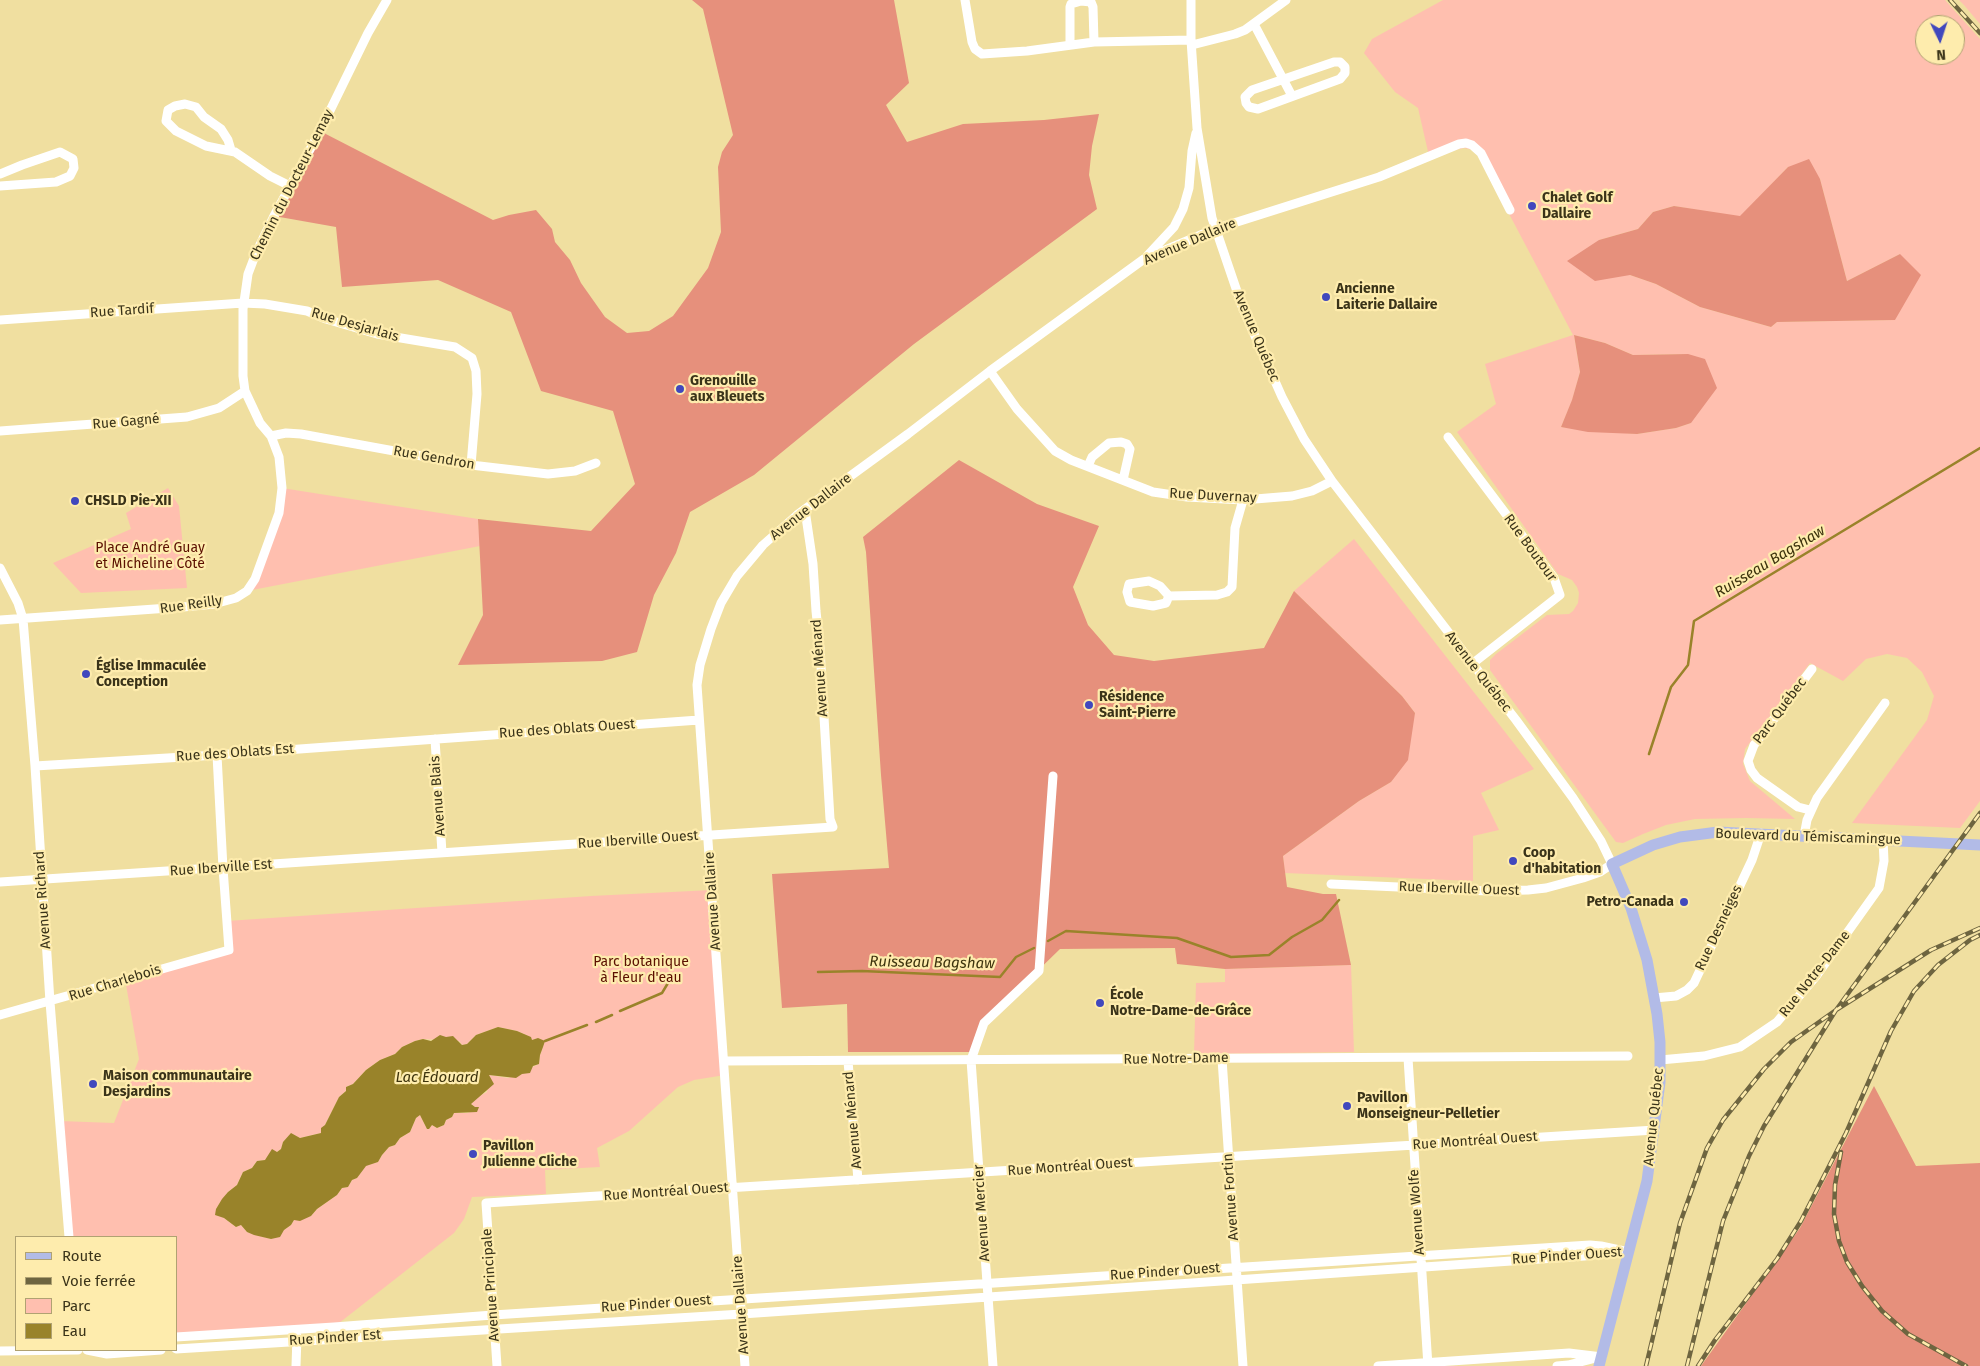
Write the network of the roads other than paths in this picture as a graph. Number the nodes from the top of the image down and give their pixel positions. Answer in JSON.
{"nodes":[{"id":1,"x":388,"y":0,"type":"edge"},
{"id":2,"x":965,"y":0,"type":"edge"},
{"id":3,"x":1192,"y":0,"type":"edge"},
{"id":4,"x":1282,"y":1,"type":"edge"},
{"id":5,"x":1254,"y":24,"type":"junction"},
{"id":6,"x":1094,"y":42,"type":"junction"},
{"id":7,"x":1191,"y":43,"type":"junction"},
{"id":8,"x":1070,"y":44,"type":"junction"},
{"id":9,"x":1283,"y":78,"type":"junction"},
{"id":10,"x":1292,"y":96,"type":"junction"},
{"id":11,"x":1197,"y":128,"type":"junction"},
{"id":12,"x":231,"y":150,"type":"junction"},
{"id":13,"x":0,"y":174,"type":"edge"},
{"id":14,"x":0,"y":186,"type":"edge"},
{"id":15,"x":290,"y":186,"type":"junction"},
{"id":16,"x":1510,"y":210,"type":"dead end"},
{"id":17,"x":1215,"y":228,"type":"junction"},
{"id":18,"x":1144,"y":259,"type":"junction"},
{"id":19,"x":243,"y":303,"type":"junction"},
{"id":20,"x":0,"y":320,"type":"edge"},
{"id":21,"x":990,"y":371,"type":"junction"},
{"id":22,"x":245,"y":391,"type":"junction"},
{"id":23,"x":0,"y":431,"type":"edge"},
{"id":24,"x":271,"y":436,"type":"junction"},
{"id":25,"x":1448,"y":437,"type":"dead end"},
{"id":26,"x":596,"y":463,"type":"dead end"},
{"id":27,"x":471,"y":465,"type":"junction"},
{"id":28,"x":1088,"y":466,"type":"junction"},
{"id":29,"x":1123,"y":480,"type":"junction"},
{"id":30,"x":1332,"y":481,"type":"junction"},
{"id":31,"x":1243,"y":500,"type":"junction"},
{"id":32,"x":805,"y":510,"type":"junction"},
{"id":33,"x":0,"y":568,"type":"edge"},
{"id":34,"x":1169,"y":596,"type":"dead end"},
{"id":35,"x":23,"y":619,"type":"junction"},
{"id":36,"x":0,"y":620,"type":"edge"},
{"id":37,"x":1472,"y":664,"type":"junction"},
{"id":38,"x":1812,"y":669,"type":"dead end"},
{"id":39,"x":1885,"y":702,"type":"dead end"},
{"id":40,"x":699,"y":720,"type":"junction"},
{"id":41,"x":434,"y":739,"type":"junction"},
{"id":42,"x":218,"y":755,"type":"junction"},
{"id":43,"x":35,"y":766,"type":"junction"},
{"id":44,"x":1053,"y":776,"type":"dead end"},
{"id":45,"x":1810,"y":810,"type":"junction"},
{"id":46,"x":832,"y":827,"type":"joint"},
{"id":47,"x":1761,"y":833,"type":"junction"},
{"id":48,"x":708,"y":836,"type":"junction"},
{"id":49,"x":1804,"y":836,"type":"junction"},
{"id":50,"x":1883,"y":839,"type":"junction"},
{"id":51,"x":1980,"y":845,"type":"edge"},
{"id":52,"x":442,"y":853,"type":"junction"},
{"id":53,"x":1612,"y":864,"type":"junction"},
{"id":54,"x":223,"y":868,"type":"junction"},
{"id":55,"x":41,"y":879,"type":"junction"},
{"id":56,"x":0,"y":882,"type":"edge"},
{"id":57,"x":1331,"y":884,"type":"dead end"},
{"id":58,"x":1654,"y":998,"type":"junction"},
{"id":59,"x":50,"y":1002,"type":"junction"},
{"id":60,"x":0,"y":1015,"type":"edge"},
{"id":61,"x":1628,"y":1056,"type":"dead end"},
{"id":62,"x":1222,"y":1058,"type":"junction"},
{"id":63,"x":1408,"y":1058,"type":"junction"},
{"id":64,"x":971,"y":1060,"type":"junction"},
{"id":65,"x":1660,"y":1060,"type":"junction"},
{"id":66,"x":724,"y":1061,"type":"junction"},
{"id":67,"x":848,"y":1061,"type":"junction"},
{"id":68,"x":1655,"y":1130,"type":"junction"},
{"id":69,"x":1413,"y":1145,"type":"junction"},
{"id":70,"x":1228,"y":1157,"type":"junction"},
{"id":71,"x":979,"y":1173,"type":"junction"},
{"id":72,"x":858,"y":1180,"type":"junction"},
{"id":73,"x":733,"y":1188,"type":"junction"},
{"id":74,"x":486,"y":1203,"type":"joint"},
{"id":75,"x":69,"y":1236,"type":"edge"},
{"id":76,"x":1629,"y":1252,"type":"junction"},
{"id":77,"x":1420,"y":1256,"type":"junction"},
{"id":78,"x":1421,"y":1266,"type":"junction"},
{"id":79,"x":1236,"y":1268,"type":"junction"},
{"id":80,"x":1236,"y":1279,"type":"junction"},
{"id":81,"x":987,"y":1283,"type":"junction"},
{"id":82,"x":988,"y":1296,"type":"junction"},
{"id":83,"x":741,"y":1299,"type":"junction"},
{"id":84,"x":742,"y":1314,"type":"junction"},
{"id":85,"x":493,"y":1315,"type":"junction"},
{"id":86,"x":494,"y":1328,"type":"junction"},
{"id":87,"x":298,"y":1330,"type":"junction"},
{"id":88,"x":178,"y":1337,"type":"edge"},
{"id":89,"x":297,"y":1340,"type":"junction"},
{"id":90,"x":178,"y":1349,"type":"edge"},
{"id":91,"x":16,"y":1351,"type":"edge"},
{"id":92,"x":92,"y":1351,"type":"edge"},
{"id":93,"x":148,"y":1351,"type":"edge"},
{"id":94,"x":0,"y":1352,"type":"edge"},
{"id":95,"x":1600,"y":1361,"type":"edge"},
{"id":96,"x":1428,"y":1364,"type":"edge"},
{"id":97,"x":296,"y":1366,"type":"edge"},
{"id":98,"x":497,"y":1366,"type":"edge"},
{"id":99,"x":745,"y":1366,"type":"edge"},
{"id":100,"x":993,"y":1366,"type":"edge"},
{"id":101,"x":1243,"y":1366,"type":"edge"},
{"id":102,"x":1378,"y":1366,"type":"edge"},
{"id":103,"x":1557,"y":1366,"type":"edge"}],
"edges":[{"from":1,"to":15,"type":"street","name":"Chemin du Docteur-Lemay"},
{"from":2,"to":8,"type":"street"},
{"from":3,"to":7,"type":"street","name":"Avenue Québec"},
{"from":4,"to":5,"type":"street"},
{"from":5,"to":7,"type":"street"},
{"from":5,"to":9,"type":"street"},
{"from":6,"to":7,"type":"street"},
{"from":6,"to":8,"type":"street"},
{"from":6,"to":8,"type":"street"},
{"from":7,"to":11,"type":"street","name":"Avenue Québec"},
{"from":9,"to":10,"type":"street"},
{"from":9,"to":10,"type":"street"},
{"from":9,"to":10,"type":"street"},
{"from":11,"to":17,"type":"street","name":"Avenue Québec"},
{"from":11,"to":18,"type":"street"},
{"from":12,"to":12,"type":"street"},
{"from":12,"to":15,"type":"street"},
{"from":13,"to":14,"type":"street"},
{"from":15,"to":19,"type":"street","name":"Chemin du Docteur-Lemay"},
{"from":16,"to":17,"type":"street","name":"Avenue Dallaire"},
{"from":17,"to":18,"type":"street","name":"Avenue Dallaire"},
{"from":17,"to":30,"type":"street","name":"Avenue Québec"},
{"from":18,"to":21,"type":"street","name":"Avenue Dallaire"},
{"from":19,"to":20,"type":"street","name":"Rue Tardif"},
{"from":19,"to":22,"type":"street","name":"Chemin du Docteur-Lemay"},
{"from":19,"to":27,"type":"street","name":"Rue Desjarlais"},
{"from":21,"to":28,"type":"street","name":"Rue Duvernay"},
{"from":21,"to":32,"type":"street","name":"Avenue Dallaire"},
{"from":22,"to":23,"type":"street","name":"Rue Gagné"},
{"from":22,"to":24,"type":"street","name":"Chemin du Docteur-Lemay"},
{"from":24,"to":27,"type":"street","name":"Rue Gendron"},
{"from":24,"to":35,"type":"street","name":"Rue Reilly"},
{"from":25,"to":37,"type":"street","name":"Rue Boutour"},
{"from":26,"to":27,"type":"street","name":"Rue Gendron"},
{"from":28,"to":29,"type":"street","name":"Rue Duvernay"},
{"from":28,"to":29,"type":"street"},
{"from":29,"to":31,"type":"street","name":"Rue Duvernay"},
{"from":30,"to":31,"type":"street","name":"Rue Duvernay"},
{"from":30,"to":37,"type":"street","name":"Avenue Québec"},
{"from":31,"to":34,"type":"street"},
{"from":32,"to":40,"type":"street","name":"Avenue Dallaire"},
{"from":32,"to":46,"type":"street","name":"Avenue Ménard"},
{"from":33,"to":35,"type":"street","name":"Avenue Richard"},
{"from":35,"to":36,"type":"street","name":"Rue Reilly"},
{"from":35,"to":43,"type":"street","name":"Avenue Richard"},
{"from":37,"to":53,"type":"street","name":"Avenue Québec"},
{"from":38,"to":45,"type":"street","name":"Parc Québec"},
{"from":39,"to":45,"type":"street"},
{"from":40,"to":41,"type":"street","name":"Rue des Oblats Ouest"},
{"from":40,"to":48,"type":"street","name":"Avenue Dallaire"},
{"from":41,"to":42,"type":"street","name":"Rue des Oblats Est"},
{"from":41,"to":52,"type":"street","name":"Avenue Blais"},
{"from":42,"to":43,"type":"street","name":"Rue des Oblats Est"},
{"from":42,"to":54,"type":"street"},
{"from":43,"to":55,"type":"street","name":"Avenue Richard"},
{"from":44,"to":64,"type":"street"},
{"from":45,"to":49,"type":"street"},
{"from":46,"to":48,"type":"street","name":"Rue Iberville Ouest"},
{"from":47,"to":49,"type":"main road","name":"Boulevard du Témiscamingue"},
{"from":47,"to":53,"type":"main road","name":"Boulevard du Témiscamingue"},
{"from":47,"to":58,"type":"street","name":"Rue Desneiges"},
{"from":48,"to":52,"type":"street","name":"Rue Iberville Ouest"},
{"from":48,"to":66,"type":"street","name":"Avenue Dallaire"},
{"from":49,"to":50,"type":"main road","name":"Boulevard du Témiscamingue"},
{"from":50,"to":51,"type":"main road","name":"Boulevard du Témiscamingue"},
{"from":50,"to":65,"type":"street","name":"Rue Notre-Dame"},
{"from":52,"to":54,"type":"street","name":"Rue Iberville Est"},
{"from":53,"to":57,"type":"street","name":"Rue Iberville Ouest"},
{"from":53,"to":58,"type":"main road","name":"Avenue Québec"},
{"from":54,"to":55,"type":"street","name":"Rue Iberville Est"},
{"from":54,"to":59,"type":"street","name":"Rue Charlebois"},
{"from":55,"to":56,"type":"street","name":"Rue Iberville Est"},
{"from":55,"to":59,"type":"street","name":"Avenue Richard"},
{"from":58,"to":65,"type":"main road","name":"Avenue Québec"},
{"from":59,"to":60,"type":"street","name":"Rue Charlebois"},
{"from":59,"to":75,"type":"street","name":"Avenue Richard"},
{"from":61,"to":63,"type":"street","name":"Rue Notre-Dame"},
{"from":62,"to":63,"type":"street","name":"Rue Notre-Dame"},
{"from":62,"to":64,"type":"street","name":"Rue Notre-Dame"},
{"from":62,"to":70,"type":"street","name":"Avenue Fortin"},
{"from":63,"to":69,"type":"street","name":"Avenue Wolfe"},
{"from":64,"to":67,"type":"street","name":"Rue Notre-Dame"},
{"from":64,"to":71,"type":"street","name":"Avenue Mercier"},
{"from":65,"to":68,"type":"main road","name":"Avenue Québec"},
{"from":66,"to":67,"type":"street","name":"Rue Notre-Dame"},
{"from":66,"to":73,"type":"street","name":"Avenue Dallaire"},
{"from":67,"to":72,"type":"street","name":"Avenue Ménard"},
{"from":68,"to":69,"type":"street","name":"Rue Montréal Ouest"},
{"from":68,"to":76,"type":"main road","name":"Avenue Québec"},
{"from":69,"to":70,"type":"street","name":"Rue Montréal Ouest"},
{"from":69,"to":77,"type":"street","name":"Avenue Wolfe"},
{"from":70,"to":71,"type":"street","name":"Rue Montréal Ouest"},
{"from":70,"to":79,"type":"street","name":"Avenue Fortin"},
{"from":71,"to":72,"type":"street","name":"Rue Montréal Ouest"},
{"from":71,"to":81,"type":"street","name":"Avenue Mercier"},
{"from":72,"to":73,"type":"street","name":"Rue Montréal Ouest"},
{"from":73,"to":74,"type":"street","name":"Rue Montréal Ouest"},
{"from":73,"to":83,"type":"street","name":"Avenue Dallaire"},
{"from":74,"to":85,"type":"street","name":"Avenue Principale"},
{"from":76,"to":77,"type":"street","name":"Rue Pinder Ouest"},
{"from":76,"to":78,"type":"street","name":"Rue Pinder Ouest"},
{"from":76,"to":95,"type":"main road","name":"Avenue Québec"},
{"from":77,"to":78,"type":"street","name":"Avenue Wolfe"},
{"from":77,"to":79,"type":"street","name":"Rue Pinder Ouest"},
{"from":78,"to":80,"type":"street","name":"Rue Pinder Ouest"},
{"from":78,"to":96,"type":"street","name":"Avenue Wolfe"},
{"from":79,"to":80,"type":"street","name":"Avenue Fortin"},
{"from":79,"to":81,"type":"street","name":"Rue Pinder Ouest"},
{"from":80,"to":82,"type":"street","name":"Rue Pinder Ouest"},
{"from":80,"to":101,"type":"street","name":"Avenue Fortin"},
{"from":81,"to":82,"type":"street","name":"Avenue Mercier"},
{"from":81,"to":83,"type":"street","name":"Rue Pinder Ouest"},
{"from":82,"to":84,"type":"street","name":"Rue Pinder Ouest"},
{"from":82,"to":100,"type":"street","name":"Avenue Mercier"},
{"from":83,"to":84,"type":"street","name":"Avenue Dallaire"},
{"from":83,"to":85,"type":"street","name":"Rue Pinder Ouest"},
{"from":84,"to":86,"type":"street","name":"Rue Pinder Ouest"},
{"from":84,"to":99,"type":"street","name":"Avenue Dallaire"},
{"from":85,"to":86,"type":"street","name":"Avenue Principale"},
{"from":85,"to":87,"type":"street","name":"Rue Pinder Est"},
{"from":86,"to":89,"type":"street","name":"Rue Pinder Est"},
{"from":86,"to":98,"type":"street","name":"Avenue Principale"},
{"from":87,"to":88,"type":"street","name":"Rue Pinder Est"},
{"from":87,"to":89,"type":"street"},
{"from":89,"to":90,"type":"street","name":"Rue Pinder Est"},
{"from":89,"to":97,"type":"street"},
{"from":91,"to":94,"type":"street"},
{"from":92,"to":93,"type":"street"},
{"from":95,"to":96,"type":"street"},
{"from":95,"to":103,"type":"street"},
{"from":96,"to":102,"type":"street"}]}
